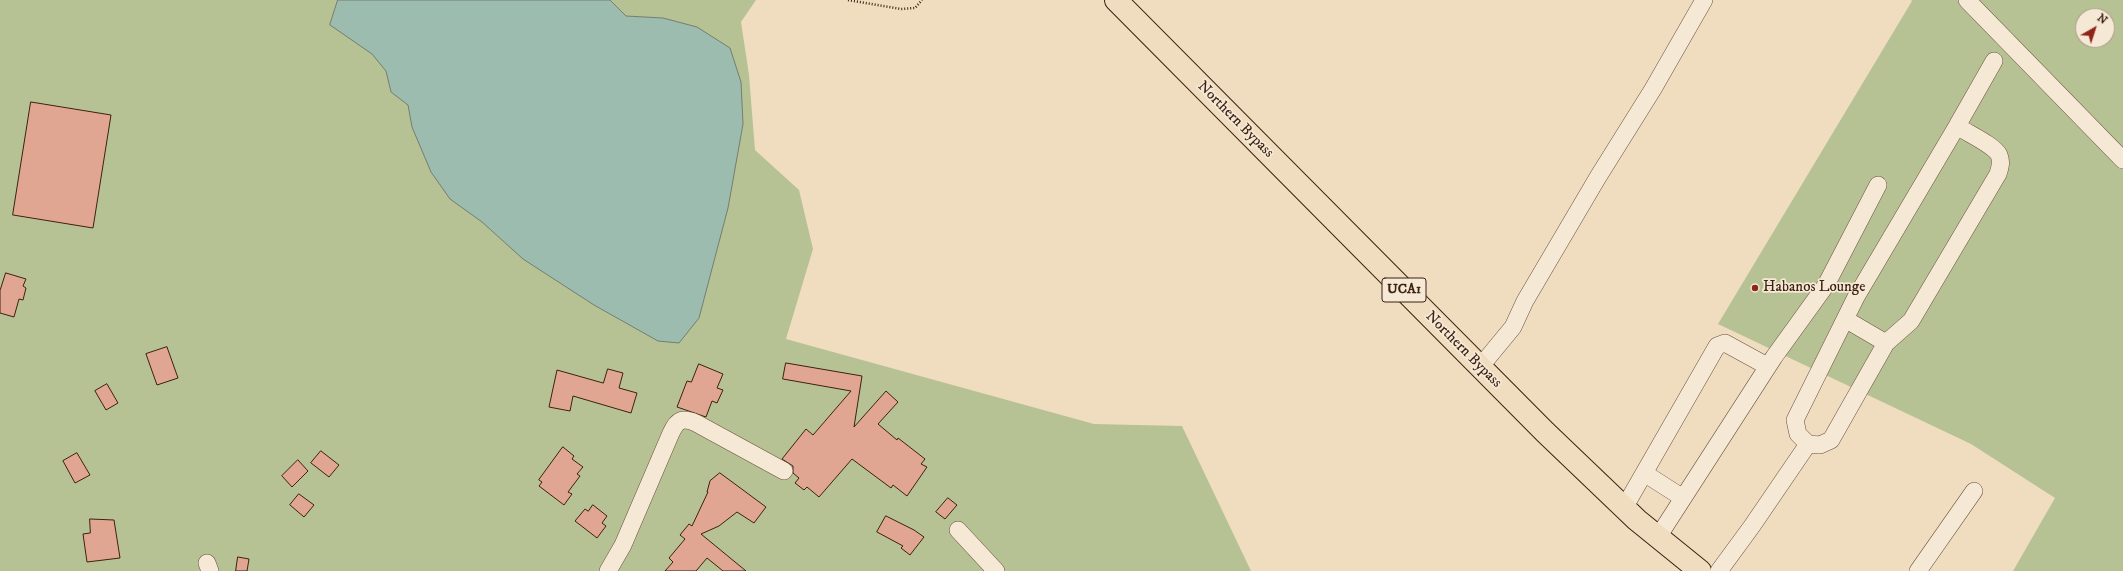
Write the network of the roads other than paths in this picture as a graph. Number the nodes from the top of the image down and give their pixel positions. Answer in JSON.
{"nodes":[{"id":1,"x":1116,"y":0,"type":"edge"},
{"id":2,"x":1704,"y":0,"type":"edge"},
{"id":3,"x":1967,"y":0,"type":"edge"},
{"id":4,"x":1994,"y":61,"type":"dead end"},
{"id":5,"x":1957,"y":126,"type":"junction"},
{"id":6,"x":2123,"y":160,"type":"edge"},
{"id":7,"x":1878,"y":186,"type":"dead end"},
{"id":8,"x":1845,"y":318,"type":"junction"},
{"id":9,"x":1886,"y":343,"type":"junction"},
{"id":10,"x":1768,"y":366,"type":"junction"},
{"id":11,"x":1480,"y":367,"type":"junction"},
{"id":12,"x":1808,"y":444,"type":"junction"},
{"id":13,"x":784,"y":471,"type":"dead end"},
{"id":14,"x":1644,"y":473,"type":"junction"},
{"id":15,"x":1974,"y":491,"type":"dead end"},
{"id":16,"x":1683,"y":498,"type":"junction"},
{"id":17,"x":1624,"y":508,"type":"junction"},
{"id":18,"x":958,"y":530,"type":"dead end"},
{"id":19,"x":1658,"y":537,"type":"junction"},
{"id":20,"x":608,"y":571,"type":"edge"},
{"id":21,"x":996,"y":571,"type":"edge"},
{"id":22,"x":1700,"y":571,"type":"edge"},
{"id":23,"x":1719,"y":571,"type":"edge"},
{"id":24,"x":1918,"y":571,"type":"edge"}],
"edges":[{"from":1,"to":11,"type":"main road","name":"Northern Bypass","number":"UCA1"},
{"from":2,"to":11,"type":"street"},
{"from":3,"to":6,"type":"street"},
{"from":4,"to":5,"type":"street"},
{"from":5,"to":8,"type":"street"},
{"from":5,"to":9,"type":"street"},
{"from":7,"to":10,"type":"street"},
{"from":8,"to":9,"type":"street"},
{"from":8,"to":12,"type":"street"},
{"from":9,"to":12,"type":"street"},
{"from":10,"to":14,"type":"street"},
{"from":10,"to":16,"type":"street"},
{"from":11,"to":17,"type":"main road","name":"Northern Bypass","number":"UCA1"},
{"from":12,"to":23,"type":"street"},
{"from":13,"to":20,"type":"street"},
{"from":14,"to":16,"type":"street"},
{"from":14,"to":17,"type":"street"},
{"from":15,"to":24,"type":"street"},
{"from":16,"to":19,"type":"street"},
{"from":17,"to":19,"type":"main road","name":"Northern Bypass","number":"UCA1"},
{"from":18,"to":21,"type":"street"},
{"from":19,"to":22,"type":"main road","name":"Northern Bypass","number":"UCA1"}]}
